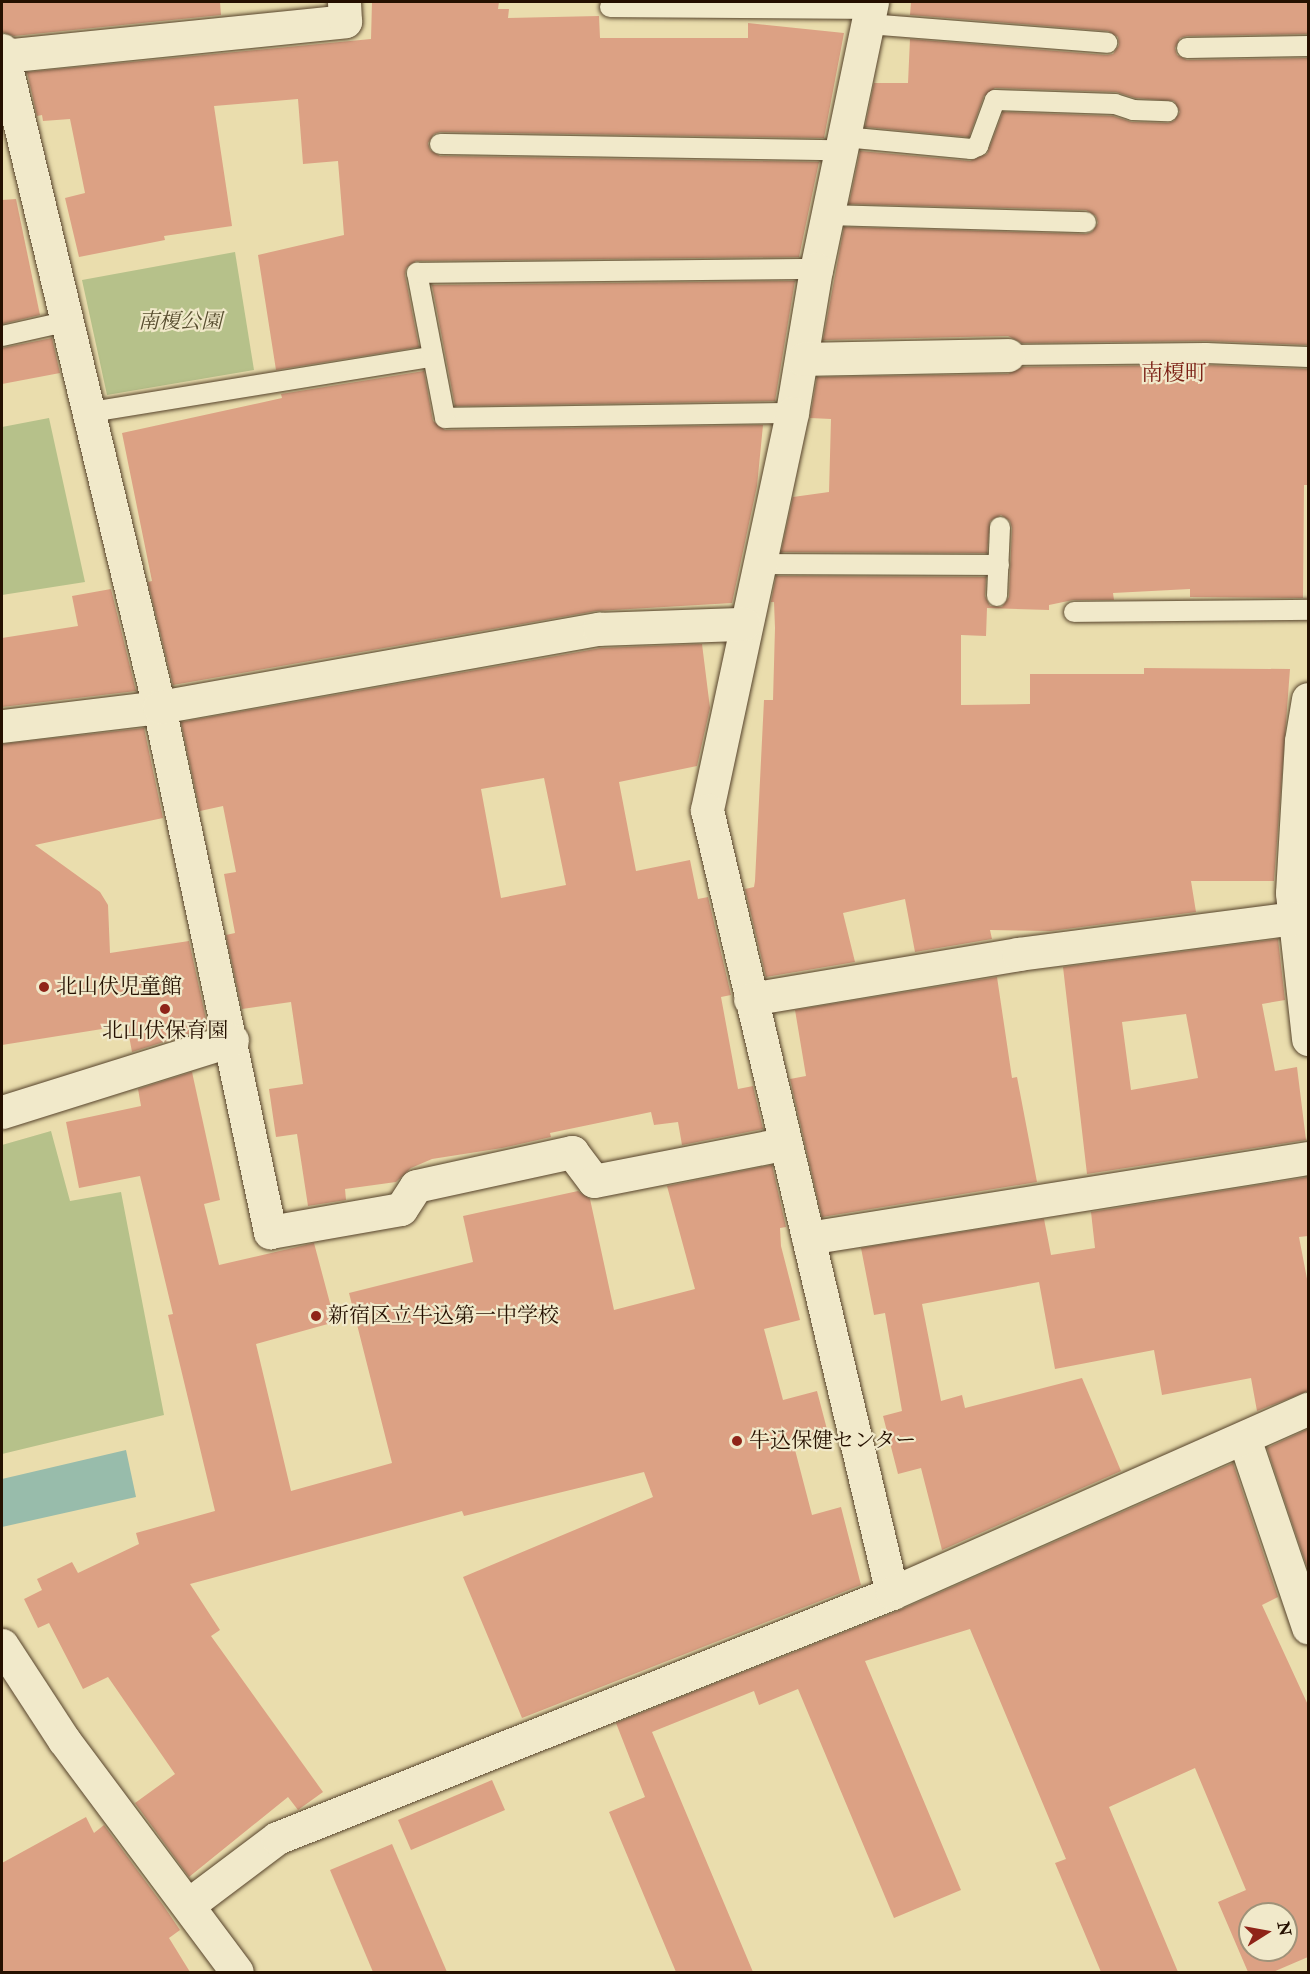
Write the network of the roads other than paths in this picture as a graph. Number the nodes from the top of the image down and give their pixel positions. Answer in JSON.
{"nodes":[{"id":1,"x":344,"y":2,"type":"edge"},
{"id":2,"x":610,"y":7,"type":"dead end"},
{"id":3,"x":870,"y":12,"type":"edge"},
{"id":4,"x":1107,"y":43,"type":"dead end"},
{"id":5,"x":1308,"y":46,"type":"edge"},
{"id":6,"x":1187,"y":48,"type":"dead end"},
{"id":7,"x":2,"y":53,"type":"edge"},
{"id":8,"x":1168,"y":111,"type":"dead end"},
{"id":9,"x":440,"y":144,"type":"dead end"},
{"id":10,"x":843,"y":144,"type":"junction"},
{"id":11,"x":828,"y":215,"type":"junction"},
{"id":12,"x":1086,"y":222,"type":"dead end"},
{"id":13,"x":816,"y":269,"type":"junction"},
{"id":14,"x":69,"y":321,"type":"junction"},
{"id":15,"x":2,"y":336,"type":"edge"},
{"id":16,"x":1008,"y":355,"type":"joint"},
{"id":17,"x":432,"y":357,"type":"junction"},
{"id":18,"x":1308,"y":357,"type":"edge"},
{"id":19,"x":802,"y":359,"type":"junction"},
{"id":20,"x":91,"y":412,"type":"junction"},
{"id":21,"x":792,"y":413,"type":"junction"},
{"id":22,"x":1000,"y":527,"type":"dead end"},
{"id":23,"x":758,"y":564,"type":"junction"},
{"id":24,"x":999,"y":565,"type":"junction"},
{"id":25,"x":997,"y":596,"type":"dead end"},
{"id":26,"x":1308,"y":610,"type":"edge"},
{"id":27,"x":1074,"y":612,"type":"dead end"},
{"id":28,"x":744,"y":624,"type":"junction"},
{"id":29,"x":1308,"y":699,"type":"edge"},
{"id":30,"x":159,"y":707,"type":"junction"},
{"id":31,"x":2,"y":726,"type":"edge"},
{"id":32,"x":1305,"y":741,"type":"edge"},
{"id":33,"x":1295,"y":918,"type":"junction"},
{"id":34,"x":750,"y":999,"type":"junction"},
{"id":35,"x":1308,"y":1039,"type":"edge"},
{"id":36,"x":232,"y":1040,"type":"junction"},
{"id":37,"x":2,"y":1112,"type":"edge"},
{"id":38,"x":783,"y":1144,"type":"junction"},
{"id":39,"x":1308,"y":1158,"type":"edge"},
{"id":40,"x":807,"y":1238,"type":"junction"},
{"id":41,"x":1308,"y":1409,"type":"edge"},
{"id":42,"x":1244,"y":1438,"type":"junction"},
{"id":43,"x":892,"y":1593,"type":"junction"},
{"id":44,"x":1308,"y":1627,"type":"edge"},
{"id":45,"x":2,"y":1645,"type":"edge"},
{"id":46,"x":188,"y":1905,"type":"junction"},
{"id":47,"x":237,"y":1972,"type":"edge"}],
"edges":[{"from":1,"to":7,"type":"street"},
{"from":2,"to":3,"type":"lane"},
{"from":3,"to":4,"type":"lane"},
{"from":3,"to":10,"type":"street"},
{"from":5,"to":6,"type":"lane"},
{"from":7,"to":14,"type":"street"},
{"from":8,"to":10,"type":"lane"},
{"from":9,"to":10,"type":"lane"},
{"from":10,"to":11,"type":"street"},
{"from":11,"to":12,"type":"lane"},
{"from":11,"to":13,"type":"street"},
{"from":13,"to":17,"type":"lane"},
{"from":13,"to":19,"type":"street"},
{"from":14,"to":15,"type":"lane"},
{"from":14,"to":20,"type":"street"},
{"from":16,"to":18,"type":"lane"},
{"from":16,"to":19,"type":"street"},
{"from":17,"to":20,"type":"lane"},
{"from":17,"to":21,"type":"lane"},
{"from":19,"to":21,"type":"street"},
{"from":20,"to":30,"type":"street"},
{"from":21,"to":23,"type":"street"},
{"from":22,"to":24,"type":"lane"},
{"from":23,"to":24,"type":"lane"},
{"from":23,"to":28,"type":"street"},
{"from":24,"to":25,"type":"lane"},
{"from":26,"to":27,"type":"lane"},
{"from":28,"to":30,"type":"street"},
{"from":28,"to":34,"type":"street"},
{"from":29,"to":32,"type":"street"},
{"from":30,"to":31,"type":"street"},
{"from":30,"to":36,"type":"street"},
{"from":32,"to":33,"type":"street"},
{"from":33,"to":34,"type":"street"},
{"from":33,"to":35,"type":"street"},
{"from":34,"to":38,"type":"street"},
{"from":36,"to":37,"type":"street"},
{"from":36,"to":38,"type":"street"},
{"from":38,"to":40,"type":"street"},
{"from":39,"to":40,"type":"street"},
{"from":40,"to":43,"type":"street"},
{"from":41,"to":42,"type":"street"},
{"from":42,"to":43,"type":"street"},
{"from":42,"to":44,"type":"street"},
{"from":43,"to":46,"type":"street"},
{"from":45,"to":46,"type":"street"},
{"from":46,"to":47,"type":"street"}]}
